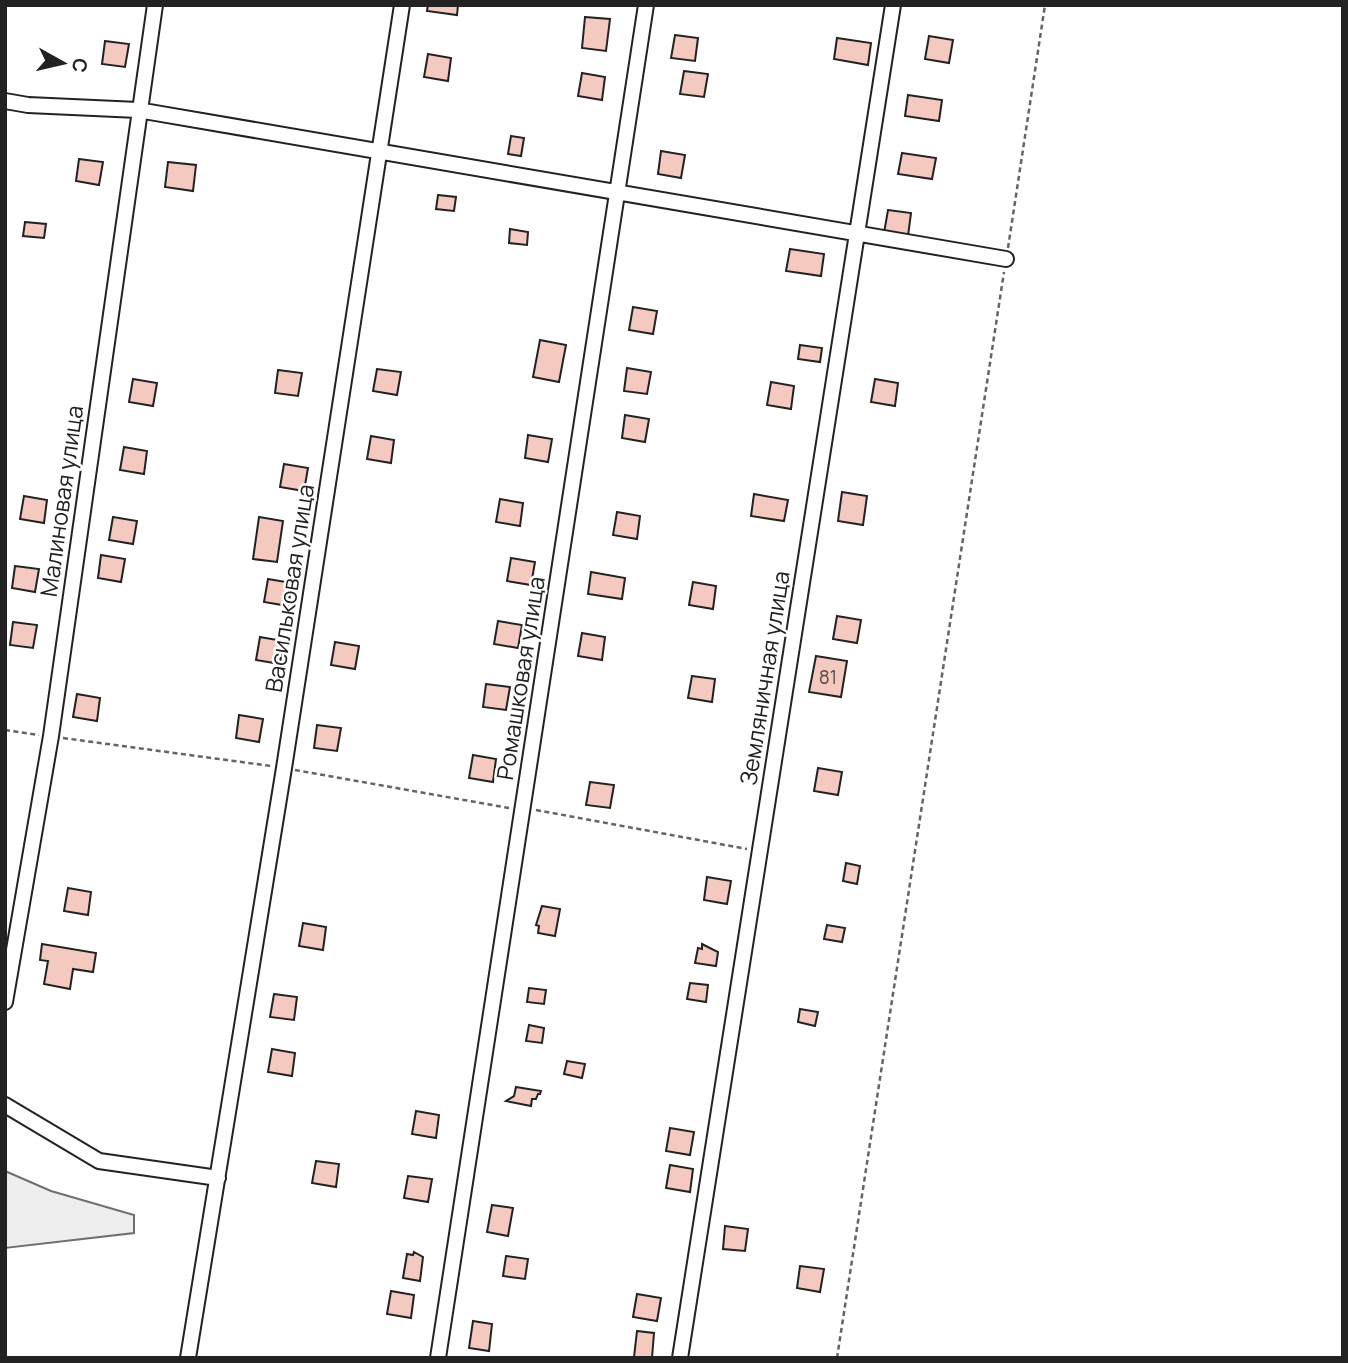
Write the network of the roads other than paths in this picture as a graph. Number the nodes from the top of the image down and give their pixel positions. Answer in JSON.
{"nodes":[{"id":1,"x":155,"y":5,"type":"edge"},
{"id":2,"x":402,"y":5,"type":"edge"},
{"id":3,"x":646,"y":5,"type":"edge"},
{"id":4,"x":893,"y":5,"type":"edge"},
{"id":5,"x":5,"y":100,"type":"edge"},
{"id":6,"x":138,"y":110,"type":"junction"},
{"id":7,"x":379,"y":150,"type":"junction"},
{"id":8,"x":616,"y":191,"type":"junction"},
{"id":9,"x":858,"y":233,"type":"junction"},
{"id":10,"x":1006,"y":258,"type":"road end"},
{"id":11,"x":5,"y":1002,"type":"edge"},
{"id":12,"x":5,"y":1105,"type":"edge"},
{"id":13,"x":218,"y":1178,"type":"junction"},
{"id":14,"x":188,"y":1358,"type":"edge"},
{"id":15,"x":438,"y":1358,"type":"edge"},
{"id":16,"x":680,"y":1358,"type":"edge"}],
"edges":[{"from":1,"to":6,"type":"street","name":"Малиновая улица"},
{"from":2,"to":7,"type":"street","name":"Васильковая улица"},
{"from":3,"to":8,"type":"street","name":"Ромашковая улица"},
{"from":4,"to":9,"type":"street","name":"Земляничная улица"},
{"from":5,"to":6,"type":"street"},
{"from":6,"to":7,"type":"street"},
{"from":6,"to":11,"type":"street","name":"Малиновая улица"},
{"from":7,"to":8,"type":"street"},
{"from":7,"to":13,"type":"street","name":"Васильковая улица"},
{"from":8,"to":9,"type":"street"},
{"from":8,"to":15,"type":"street","name":"Ромашковая улица"},
{"from":9,"to":10,"type":"street"},
{"from":9,"to":16,"type":"street","name":"Земляничная улица"},
{"from":12,"to":13,"type":"street"},
{"from":13,"to":14,"type":"street","name":"Васильковая улица"}]}
